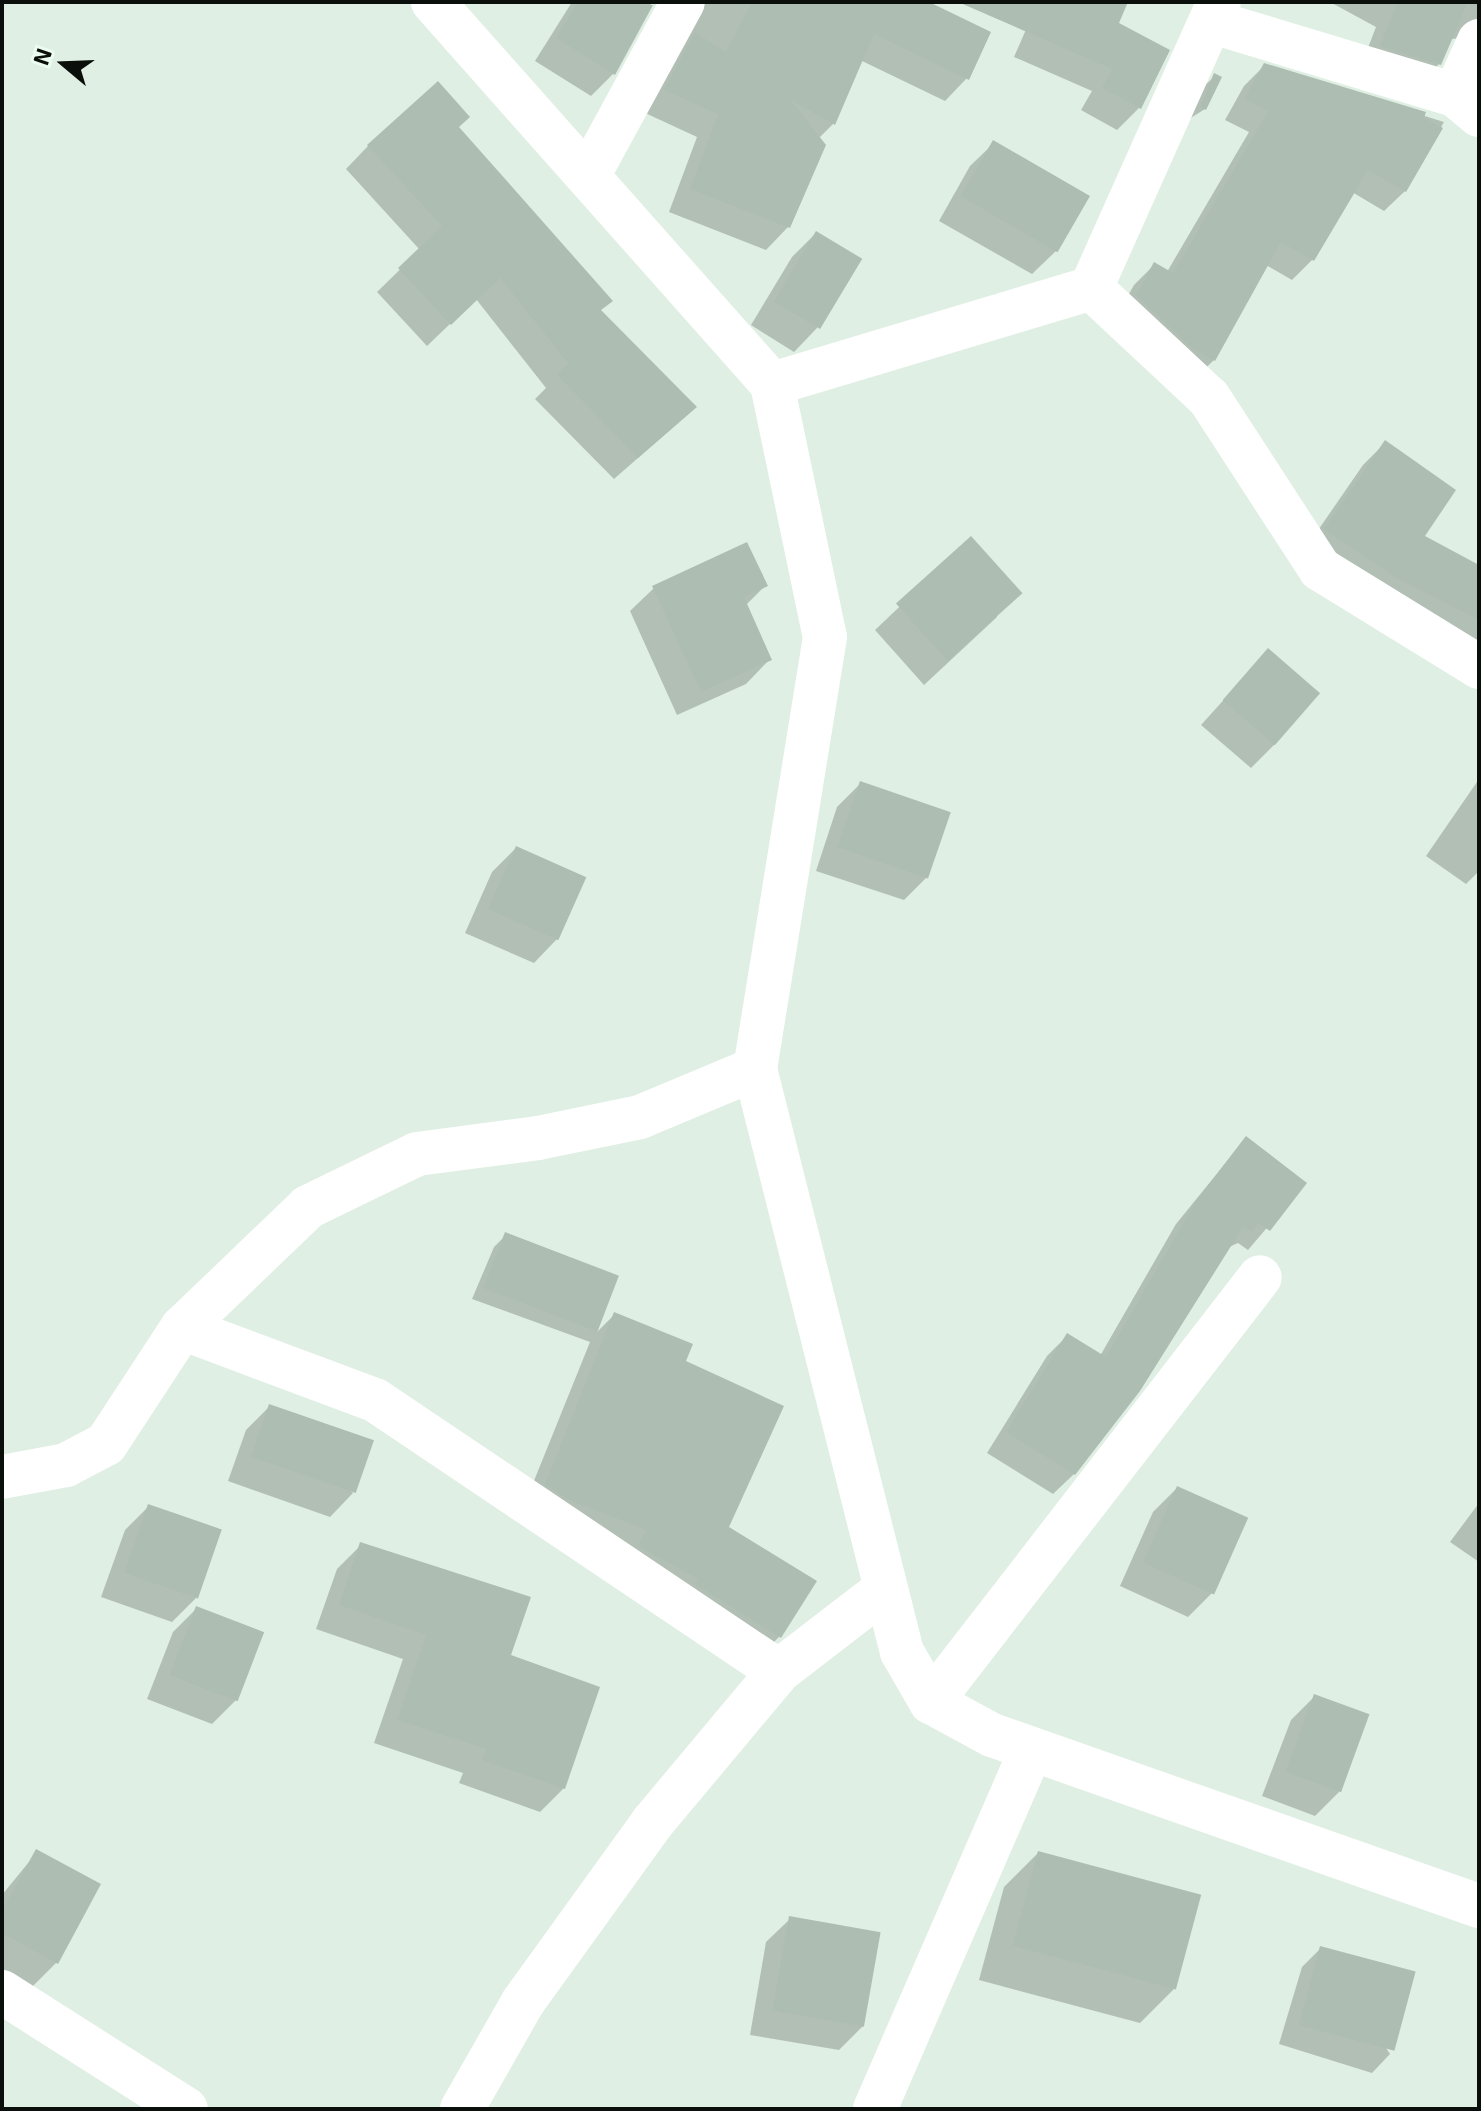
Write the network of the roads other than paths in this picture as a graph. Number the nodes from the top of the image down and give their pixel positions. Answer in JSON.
{"nodes":[{"id":1,"x":433,"y":2,"type":"edge"},
{"id":2,"x":683,"y":2,"type":"edge"},
{"id":3,"x":1216,"y":12,"type":"edge"},
{"id":4,"x":1479,"y":41,"type":"edge"},
{"id":5,"x":1467,"y":105,"type":"edge"},
{"id":6,"x":588,"y":176,"type":"junction"},
{"id":7,"x":1091,"y":288,"type":"junction"},
{"id":8,"x":772,"y":384,"type":"junction"},
{"id":9,"x":1479,"y":667,"type":"edge"},
{"id":10,"x":755,"y":1069,"type":"junction"},
{"id":11,"x":1260,"y":1277,"type":"dead end"},
{"id":12,"x":182,"y":1328,"type":"junction"},
{"id":13,"x":2,"y":1477,"type":"edge"},
{"id":14,"x":884,"y":1590,"type":"junction"},
{"id":15,"x":779,"y":1671,"type":"junction"},
{"id":16,"x":931,"y":1702,"type":"junction"},
{"id":17,"x":1031,"y":1750,"type":"junction"},
{"id":18,"x":1479,"y":1906,"type":"edge"},
{"id":19,"x":2,"y":1992,"type":"edge"},
{"id":20,"x":186,"y":2109,"type":"edge"},
{"id":21,"x":462,"y":2109,"type":"edge"},
{"id":22,"x":875,"y":2109,"type":"edge"}],
"edges":[{"from":1,"to":6,"type":"street"},
{"from":2,"to":6,"type":"street"},
{"from":3,"to":5,"type":"street"},
{"from":3,"to":7,"type":"street"},
{"from":4,"to":5,"type":"street"},
{"from":6,"to":8,"type":"street"},
{"from":7,"to":8,"type":"street"},
{"from":7,"to":9,"type":"street"},
{"from":8,"to":10,"type":"street"},
{"from":10,"to":12,"type":"street"},
{"from":10,"to":14,"type":"street"},
{"from":11,"to":16,"type":"street"},
{"from":12,"to":13,"type":"street"},
{"from":12,"to":15,"type":"street"},
{"from":14,"to":15,"type":"street"},
{"from":14,"to":16,"type":"street"},
{"from":15,"to":21,"type":"street"},
{"from":16,"to":17,"type":"street"},
{"from":17,"to":18,"type":"street"},
{"from":17,"to":22,"type":"street"},
{"from":19,"to":20,"type":"street"}]}
